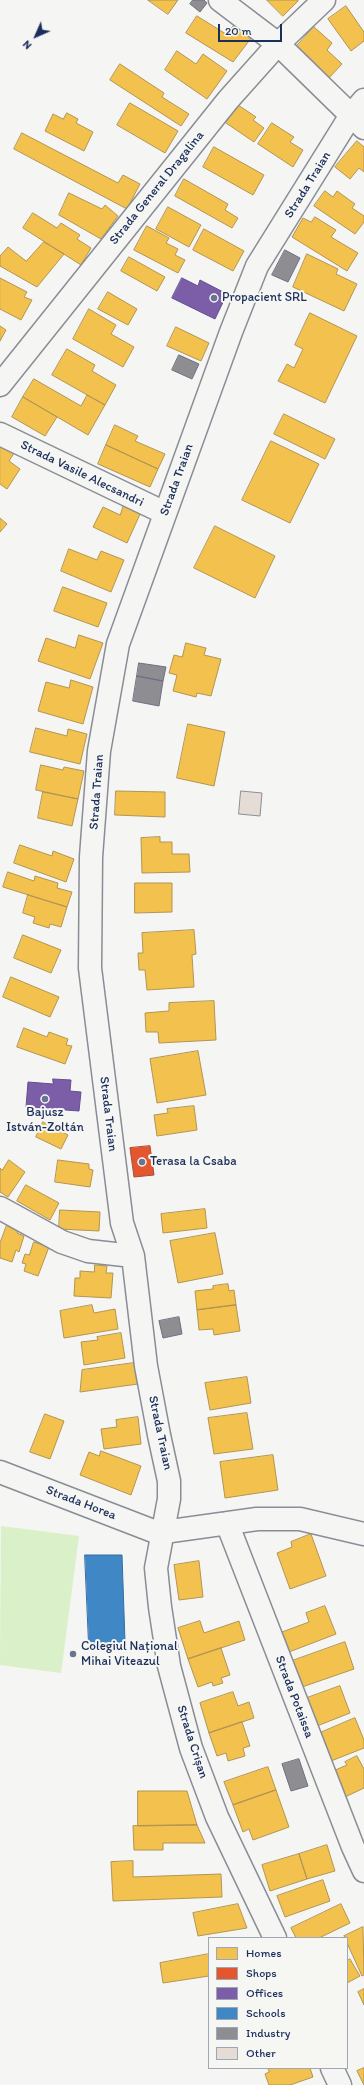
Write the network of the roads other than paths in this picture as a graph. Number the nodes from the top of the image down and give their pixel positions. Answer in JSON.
{"nodes":[{"id":1,"x":220,"y":0,"type":"edge"},
{"id":2,"x":324,"y":0,"type":"edge"},
{"id":3,"x":278,"y":44,"type":"junction"},
{"id":4,"x":360,"y":114,"type":"edge"},
{"id":5,"x":0,"y":385,"type":"edge"},
{"id":6,"x":0,"y":434,"type":"edge"},
{"id":7,"x":165,"y":513,"type":"junction"},
{"id":8,"x":0,"y":1208,"type":"edge"},
{"id":9,"x":133,"y":1256,"type":"junction"},
{"id":10,"x":0,"y":1472,"type":"edge"},
{"id":11,"x":227,"y":1523,"type":"junction"},
{"id":12,"x":161,"y":1534,"type":"junction"},
{"id":13,"x":364,"y":1534,"type":"edge"},
{"id":14,"x":364,"y":1871,"type":"edge"},
{"id":15,"x":275,"y":1937,"type":"edge"},
{"id":16,"x":332,"y":2069,"type":"edge"},
{"id":17,"x":340,"y":2085,"type":"edge"}],
"edges":[{"from":1,"to":3,"type":"street"},
{"from":2,"to":3,"type":"street","name":"Strada General Dragalina"},
{"from":3,"to":4,"type":"street"},
{"from":3,"to":5,"type":"street","name":"Strada General Dragalina"},
{"from":4,"to":7,"type":"street","name":"Strada Traian"},
{"from":6,"to":7,"type":"street","name":"Strada Vasile Alecsandri"},
{"from":7,"to":9,"type":"street","name":"Strada Traian"},
{"from":8,"to":9,"type":"street"},
{"from":9,"to":12,"type":"street","name":"Strada Traian"},
{"from":10,"to":12,"type":"street","name":"Strada Horea"},
{"from":11,"to":12,"type":"street"},
{"from":11,"to":13,"type":"street"},
{"from":11,"to":14,"type":"street","name":"Strada Potaissa"},
{"from":12,"to":15,"type":"street","name":"Strada Crișan"},
{"from":16,"to":17,"type":"street"}]}
